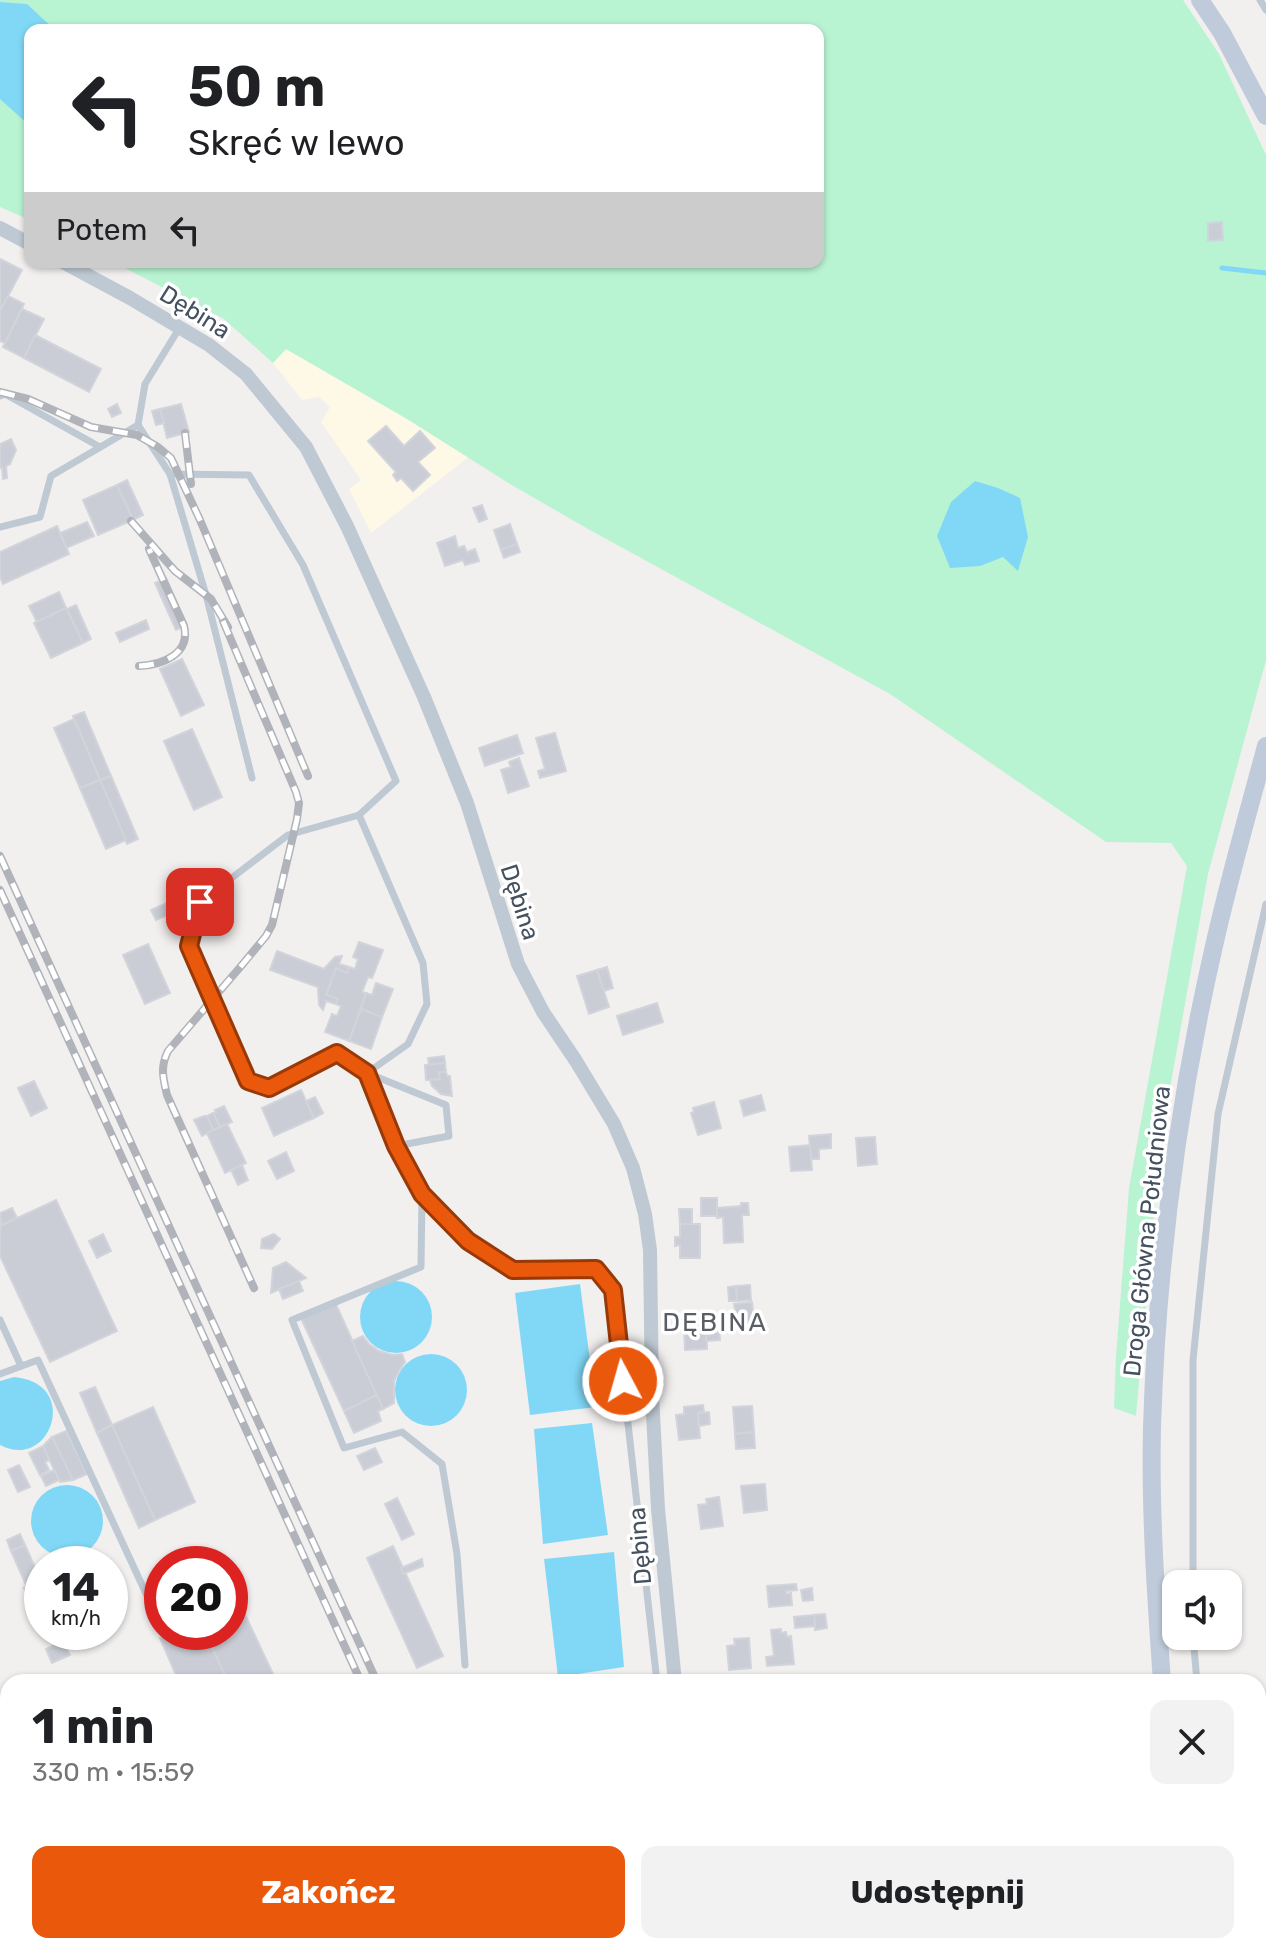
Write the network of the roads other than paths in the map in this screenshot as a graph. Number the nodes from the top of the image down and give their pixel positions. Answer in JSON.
{"nodes":[{"id":1,"x":1200,"y":0,"type":"edge"},
{"id":2,"x":1260,"y":0,"type":"edge"},
{"id":3,"x":1266,"y":10,"type":"edge"},
{"id":4,"x":1266,"y":116,"type":"edge"},
{"id":5,"x":0,"y":228,"type":"edge"},
{"id":6,"x":24,"y":241,"type":"edge"},
{"id":7,"x":74,"y":268,"type":"edge"},
{"id":8,"x":180,"y":327,"type":"junction"},
{"id":9,"x":0,"y":396,"type":"edge"},
{"id":10,"x":138,"y":425,"type":"junction"},
{"id":11,"x":100,"y":447,"type":"junction"},
{"id":12,"x":170,"y":474,"type":"junction"},
{"id":13,"x":0,"y":527,"type":"edge"},
{"id":14,"x":1266,"y":746,"type":"edge"},
{"id":15,"x":252,"y":778,"type":"dead end"},
{"id":16,"x":359,"y":815,"type":"junction"},
{"id":17,"x":1266,"y":904,"type":"edge"},
{"id":18,"x":367,"y":1073,"type":"junction"},
{"id":19,"x":396,"y":1146,"type":"junction"},
{"id":20,"x":422,"y":1194,"type":"junction"},
{"id":21,"x":0,"y":1320,"type":"edge"},
{"id":22,"x":21,"y":1366,"type":"junction"},
{"id":23,"x":0,"y":1374,"type":"edge"},
{"id":24,"x":1193,"y":1570,"type":"edge"},
{"id":25,"x":144,"y":1589,"type":"edge"},
{"id":26,"x":1194,"y":1650,"type":"edge"},
{"id":27,"x":465,"y":1665,"type":"dead end"},
{"id":28,"x":656,"y":1674,"type":"edge"},
{"id":29,"x":674,"y":1674,"type":"edge"},
{"id":30,"x":1161,"y":1674,"type":"edge"},
{"id":31,"x":1196,"y":1674,"type":"edge"}],
"edges":[{"from":1,"to":4,"type":"main road"},
{"from":2,"to":3,"type":"lane"},
{"from":5,"to":6,"type":"street"},
{"from":7,"to":8,"type":"street","name":"Dębina"},
{"from":8,"to":10,"type":"lane"},
{"from":8,"to":29,"type":"street","name":"Dębina"},
{"from":9,"to":11,"type":"lane"},
{"from":10,"to":11,"type":"lane"},
{"from":10,"to":12,"type":"lane"},
{"from":11,"to":13,"type":"lane"},
{"from":12,"to":15,"type":"lane"},
{"from":12,"to":16,"type":"lane"},
{"from":14,"to":30,"type":"main road","name":"Droga Główna Południowa"},
{"from":16,"to":18,"type":"lane"},
{"from":16,"to":18,"type":"lane"},
{"from":17,"to":24,"type":"lane"},
{"from":18,"to":19,"type":"lane"},
{"from":18,"to":19,"type":"lane"},
{"from":19,"to":20,"type":"lane"},
{"from":20,"to":27,"type":"lane"},
{"from":20,"to":28,"type":"lane"},
{"from":21,"to":22,"type":"lane"},
{"from":22,"to":23,"type":"lane"},
{"from":22,"to":25,"type":"lane"},
{"from":26,"to":31,"type":"lane"}]}
